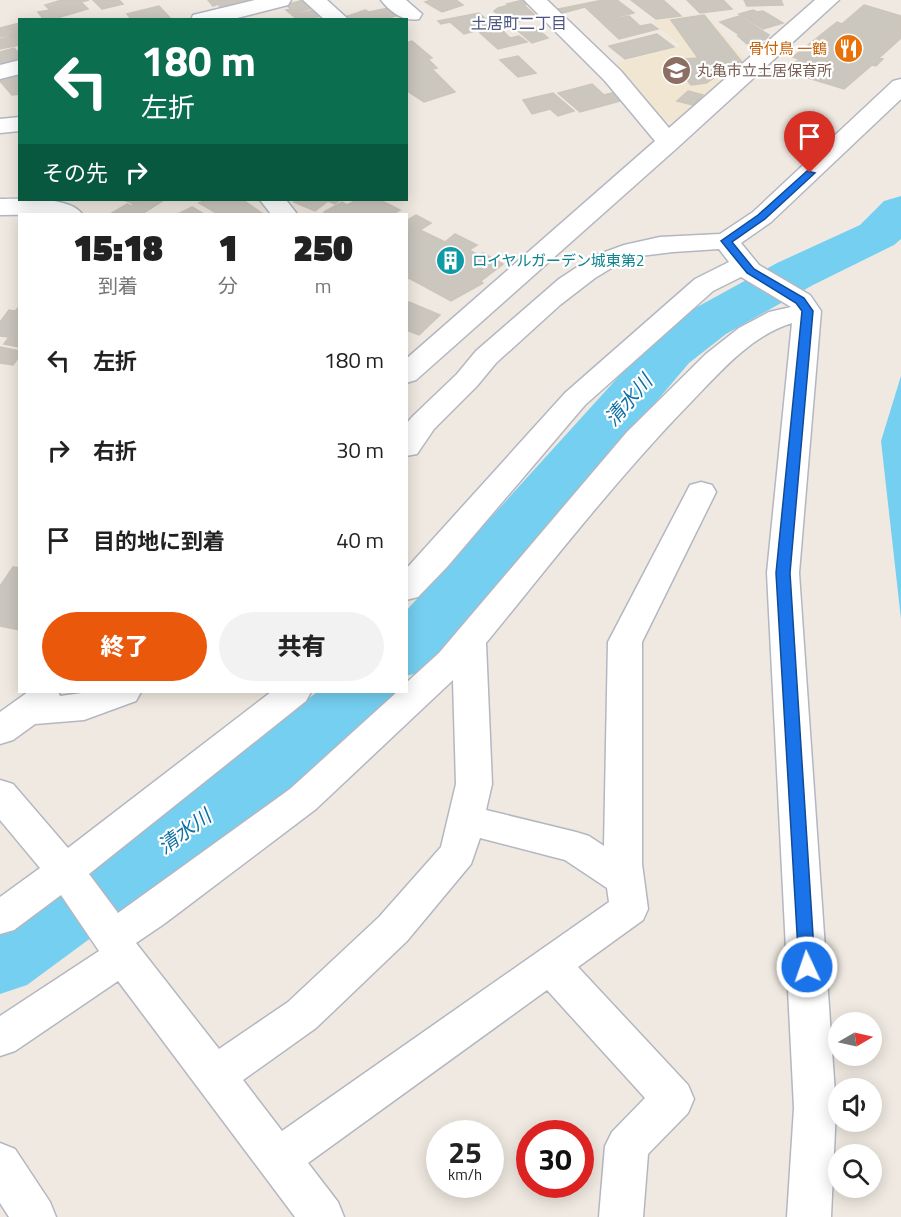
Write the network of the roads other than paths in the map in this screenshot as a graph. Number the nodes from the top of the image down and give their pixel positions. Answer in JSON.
{"nodes":[{"id":1,"x":280,"y":0,"type":"edge"},
{"id":2,"x":314,"y":0,"type":"edge"},
{"id":3,"x":392,"y":0,"type":"edge"},
{"id":4,"x":535,"y":0,"type":"edge"},
{"id":5,"x":825,"y":0,"type":"edge"},
{"id":6,"x":411,"y":14,"type":"dead end"},
{"id":7,"x":209,"y":18,"type":"edge"},
{"id":8,"x":336,"y":18,"type":"edge"},
{"id":9,"x":18,"y":68,"type":"edge"},
{"id":10,"x":0,"y":72,"type":"edge"},
{"id":11,"x":901,"y":86,"type":"edge"},
{"id":12,"x":18,"y":124,"type":"edge"},
{"id":13,"x":0,"y":126,"type":"edge"},
{"id":14,"x":669,"y":143,"type":"junction"},
{"id":15,"x":274,"y":201,"type":"edge"},
{"id":16,"x":0,"y":207,"type":"edge"},
{"id":17,"x":66,"y":213,"type":"edge"},
{"id":18,"x":283,"y":213,"type":"edge"},
{"id":19,"x":726,"y":241,"type":"junction"},
{"id":20,"x":748,"y":268,"type":"junction"},
{"id":21,"x":803,"y":306,"type":"junction"},
{"id":22,"x":492,"y":351,"type":"junction"},
{"id":23,"x":416,"y":365,"type":"edge"},
{"id":24,"x":408,"y":444,"type":"edge"},
{"id":25,"x":701,"y":492,"type":"dead end"},
{"id":26,"x":408,"y":587,"type":"edge"},
{"id":27,"x":469,"y":640,"type":"junction"},
{"id":28,"x":121,"y":693,"type":"edge"},
{"id":29,"x":293,"y":693,"type":"edge"},
{"id":30,"x":40,"y":701,"type":"edge"},
{"id":31,"x":0,"y":731,"type":"edge"},
{"id":32,"x":0,"y":794,"type":"edge"},
{"id":33,"x":465,"y":820,"type":"junction"},
{"id":34,"x":64,"y":873,"type":"junction"},
{"id":35,"x":625,"y":880,"type":"junction"},
{"id":36,"x":0,"y":918,"type":"edge"},
{"id":37,"x":118,"y":947,"type":"junction"},
{"id":38,"x":550,"y":965,"type":"junction"},
{"id":39,"x":0,"y":1038,"type":"edge"},
{"id":40,"x":214,"y":1076,"type":"junction"},
{"id":41,"x":278,"y":1159,"type":"junction"},
{"id":42,"x":0,"y":1163,"type":"edge"},
{"id":43,"x":34,"y":1217,"type":"edge"},
{"id":44,"x":322,"y":1217,"type":"edge"},
{"id":45,"x":621,"y":1217,"type":"edge"},
{"id":46,"x":809,"y":1217,"type":"edge"}],
"edges":[{"from":1,"to":7,"type":"street"},
{"from":2,"to":8,"type":"street"},
{"from":3,"to":6,"type":"street"},
{"from":4,"to":14,"type":"street"},
{"from":5,"to":14,"type":"street"},
{"from":9,"to":10,"type":"street"},
{"from":11,"to":19,"type":"street"},
{"from":12,"to":13,"type":"street"},
{"from":14,"to":23,"type":"street"},
{"from":15,"to":18,"type":"street"},
{"from":16,"to":17,"type":"street"},
{"from":19,"to":20,"type":"street"},
{"from":19,"to":22,"type":"street"},
{"from":20,"to":21,"type":"street"},
{"from":20,"to":26,"type":"street"},
{"from":21,"to":27,"type":"street"},
{"from":21,"to":46,"type":"street"},
{"from":22,"to":23,"type":"street"},
{"from":22,"to":24,"type":"street"},
{"from":25,"to":35,"type":"street"},
{"from":27,"to":33,"type":"street"},
{"from":27,"to":37,"type":"street"},
{"from":28,"to":30,"type":"street"},
{"from":29,"to":34,"type":"street"},
{"from":30,"to":31,"type":"street"},
{"from":32,"to":34,"type":"street"},
{"from":33,"to":35,"type":"street"},
{"from":33,"to":40,"type":"street"},
{"from":34,"to":36,"type":"street"},
{"from":34,"to":37,"type":"street"},
{"from":35,"to":38,"type":"street"},
{"from":37,"to":39,"type":"street"},
{"from":37,"to":40,"type":"street"},
{"from":38,"to":41,"type":"street"},
{"from":38,"to":45,"type":"street"},
{"from":40,"to":41,"type":"street"},
{"from":41,"to":44,"type":"street"},
{"from":42,"to":43,"type":"street"}]}
